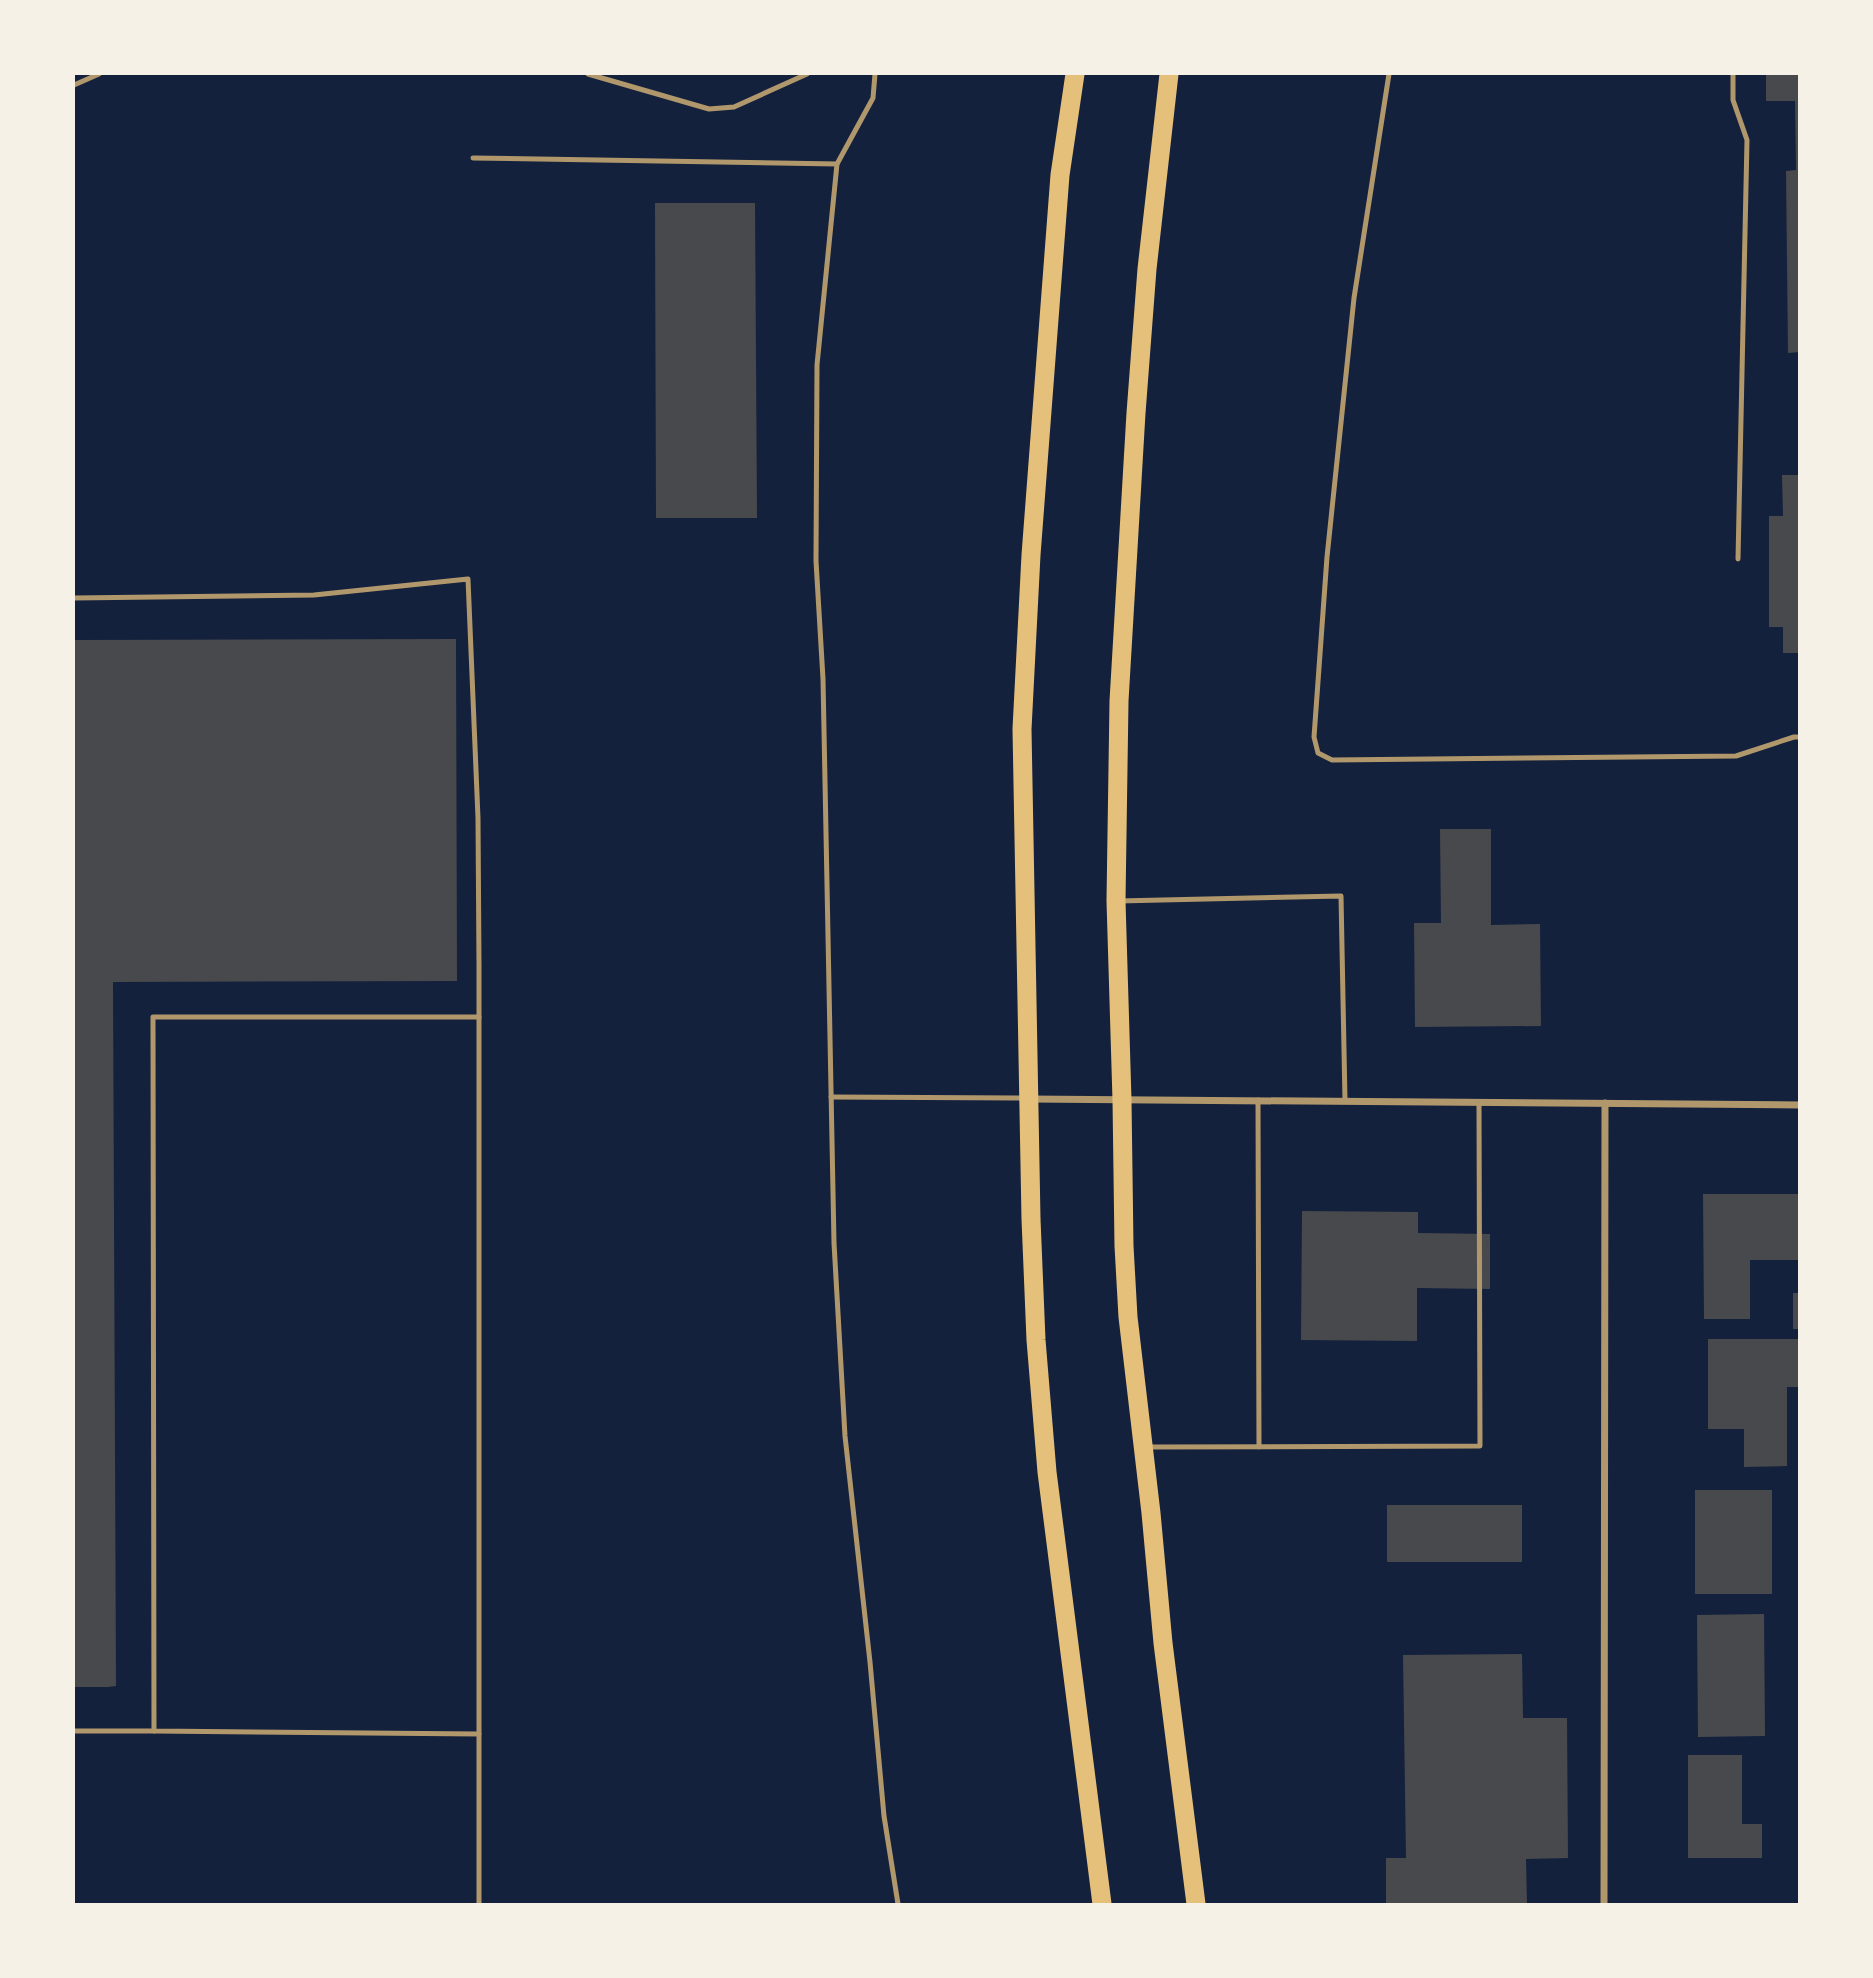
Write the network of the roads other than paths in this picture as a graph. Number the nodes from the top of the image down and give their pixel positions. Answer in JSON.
{"nodes":[{"id":1,"x":99,"y":74,"type":"edge"},
{"id":2,"x":588,"y":74,"type":"edge"},
{"id":3,"x":807,"y":74,"type":"edge"},
{"id":4,"x":875,"y":74,"type":"edge"},
{"id":5,"x":1075,"y":74,"type":"edge"},
{"id":6,"x":1169,"y":74,"type":"edge"},
{"id":7,"x":1389,"y":74,"type":"edge"},
{"id":8,"x":1733,"y":74,"type":"edge"},
{"id":9,"x":74,"y":85,"type":"edge"},
{"id":10,"x":473,"y":158,"type":"dead end"},
{"id":11,"x":837,"y":164,"type":"junction"},
{"id":12,"x":1738,"y":559,"type":"dead end"},
{"id":13,"x":74,"y":598,"type":"edge"},
{"id":14,"x":1800,"y":737,"type":"edge"},
{"id":15,"x":1116,"y":901,"type":"junction"},
{"id":16,"x":479,"y":1017,"type":"junction"},
{"id":17,"x":831,"y":1097,"type":"junction"},
{"id":18,"x":1030,"y":1098,"type":"junction"},
{"id":19,"x":1122,"y":1100,"type":"junction"},
{"id":20,"x":1258,"y":1100,"type":"junction"},
{"id":21,"x":1345,"y":1101,"type":"junction"},
{"id":22,"x":1479,"y":1102,"type":"junction"},
{"id":23,"x":1605,"y":1103,"type":"junction"},
{"id":24,"x":1800,"y":1105,"type":"edge"},
{"id":25,"x":1259,"y":1447,"type":"junction"},
{"id":26,"x":1143,"y":1448,"type":"junction"},
{"id":27,"x":74,"y":1731,"type":"edge"},
{"id":28,"x":154,"y":1731,"type":"junction"},
{"id":29,"x":479,"y":1734,"type":"junction"},
{"id":30,"x":479,"y":1905,"type":"edge"},
{"id":31,"x":898,"y":1905,"type":"edge"},
{"id":32,"x":1102,"y":1905,"type":"edge"},
{"id":33,"x":1196,"y":1905,"type":"edge"},
{"id":34,"x":1604,"y":1905,"type":"edge"}],
"edges":[{"from":1,"to":9,"type":"lane"},
{"from":2,"to":3,"type":"lane"},
{"from":4,"to":11,"type":"lane"},
{"from":5,"to":18,"type":"highway"},
{"from":6,"to":15,"type":"highway"},
{"from":7,"to":14,"type":"lane"},
{"from":8,"to":12,"type":"lane"},
{"from":10,"to":11,"type":"lane"},
{"from":11,"to":17,"type":"lane"},
{"from":13,"to":16,"type":"lane"},
{"from":15,"to":19,"type":"highway"},
{"from":15,"to":21,"type":"lane"},
{"from":16,"to":28,"type":"lane"},
{"from":16,"to":29,"type":"lane"},
{"from":17,"to":18,"type":"lane"},
{"from":17,"to":31,"type":"lane"},
{"from":18,"to":19,"type":"street"},
{"from":18,"to":32,"type":"highway"},
{"from":19,"to":20,"type":"street"},
{"from":19,"to":26,"type":"highway"},
{"from":20,"to":21,"type":"street"},
{"from":20,"to":25,"type":"lane"},
{"from":21,"to":22,"type":"street"},
{"from":22,"to":23,"type":"street"},
{"from":22,"to":25,"type":"lane"},
{"from":23,"to":24,"type":"street"},
{"from":23,"to":34,"type":"street"},
{"from":25,"to":26,"type":"lane"},
{"from":26,"to":33,"type":"highway"},
{"from":27,"to":28,"type":"lane"},
{"from":28,"to":29,"type":"lane"},
{"from":29,"to":30,"type":"lane"}]}
